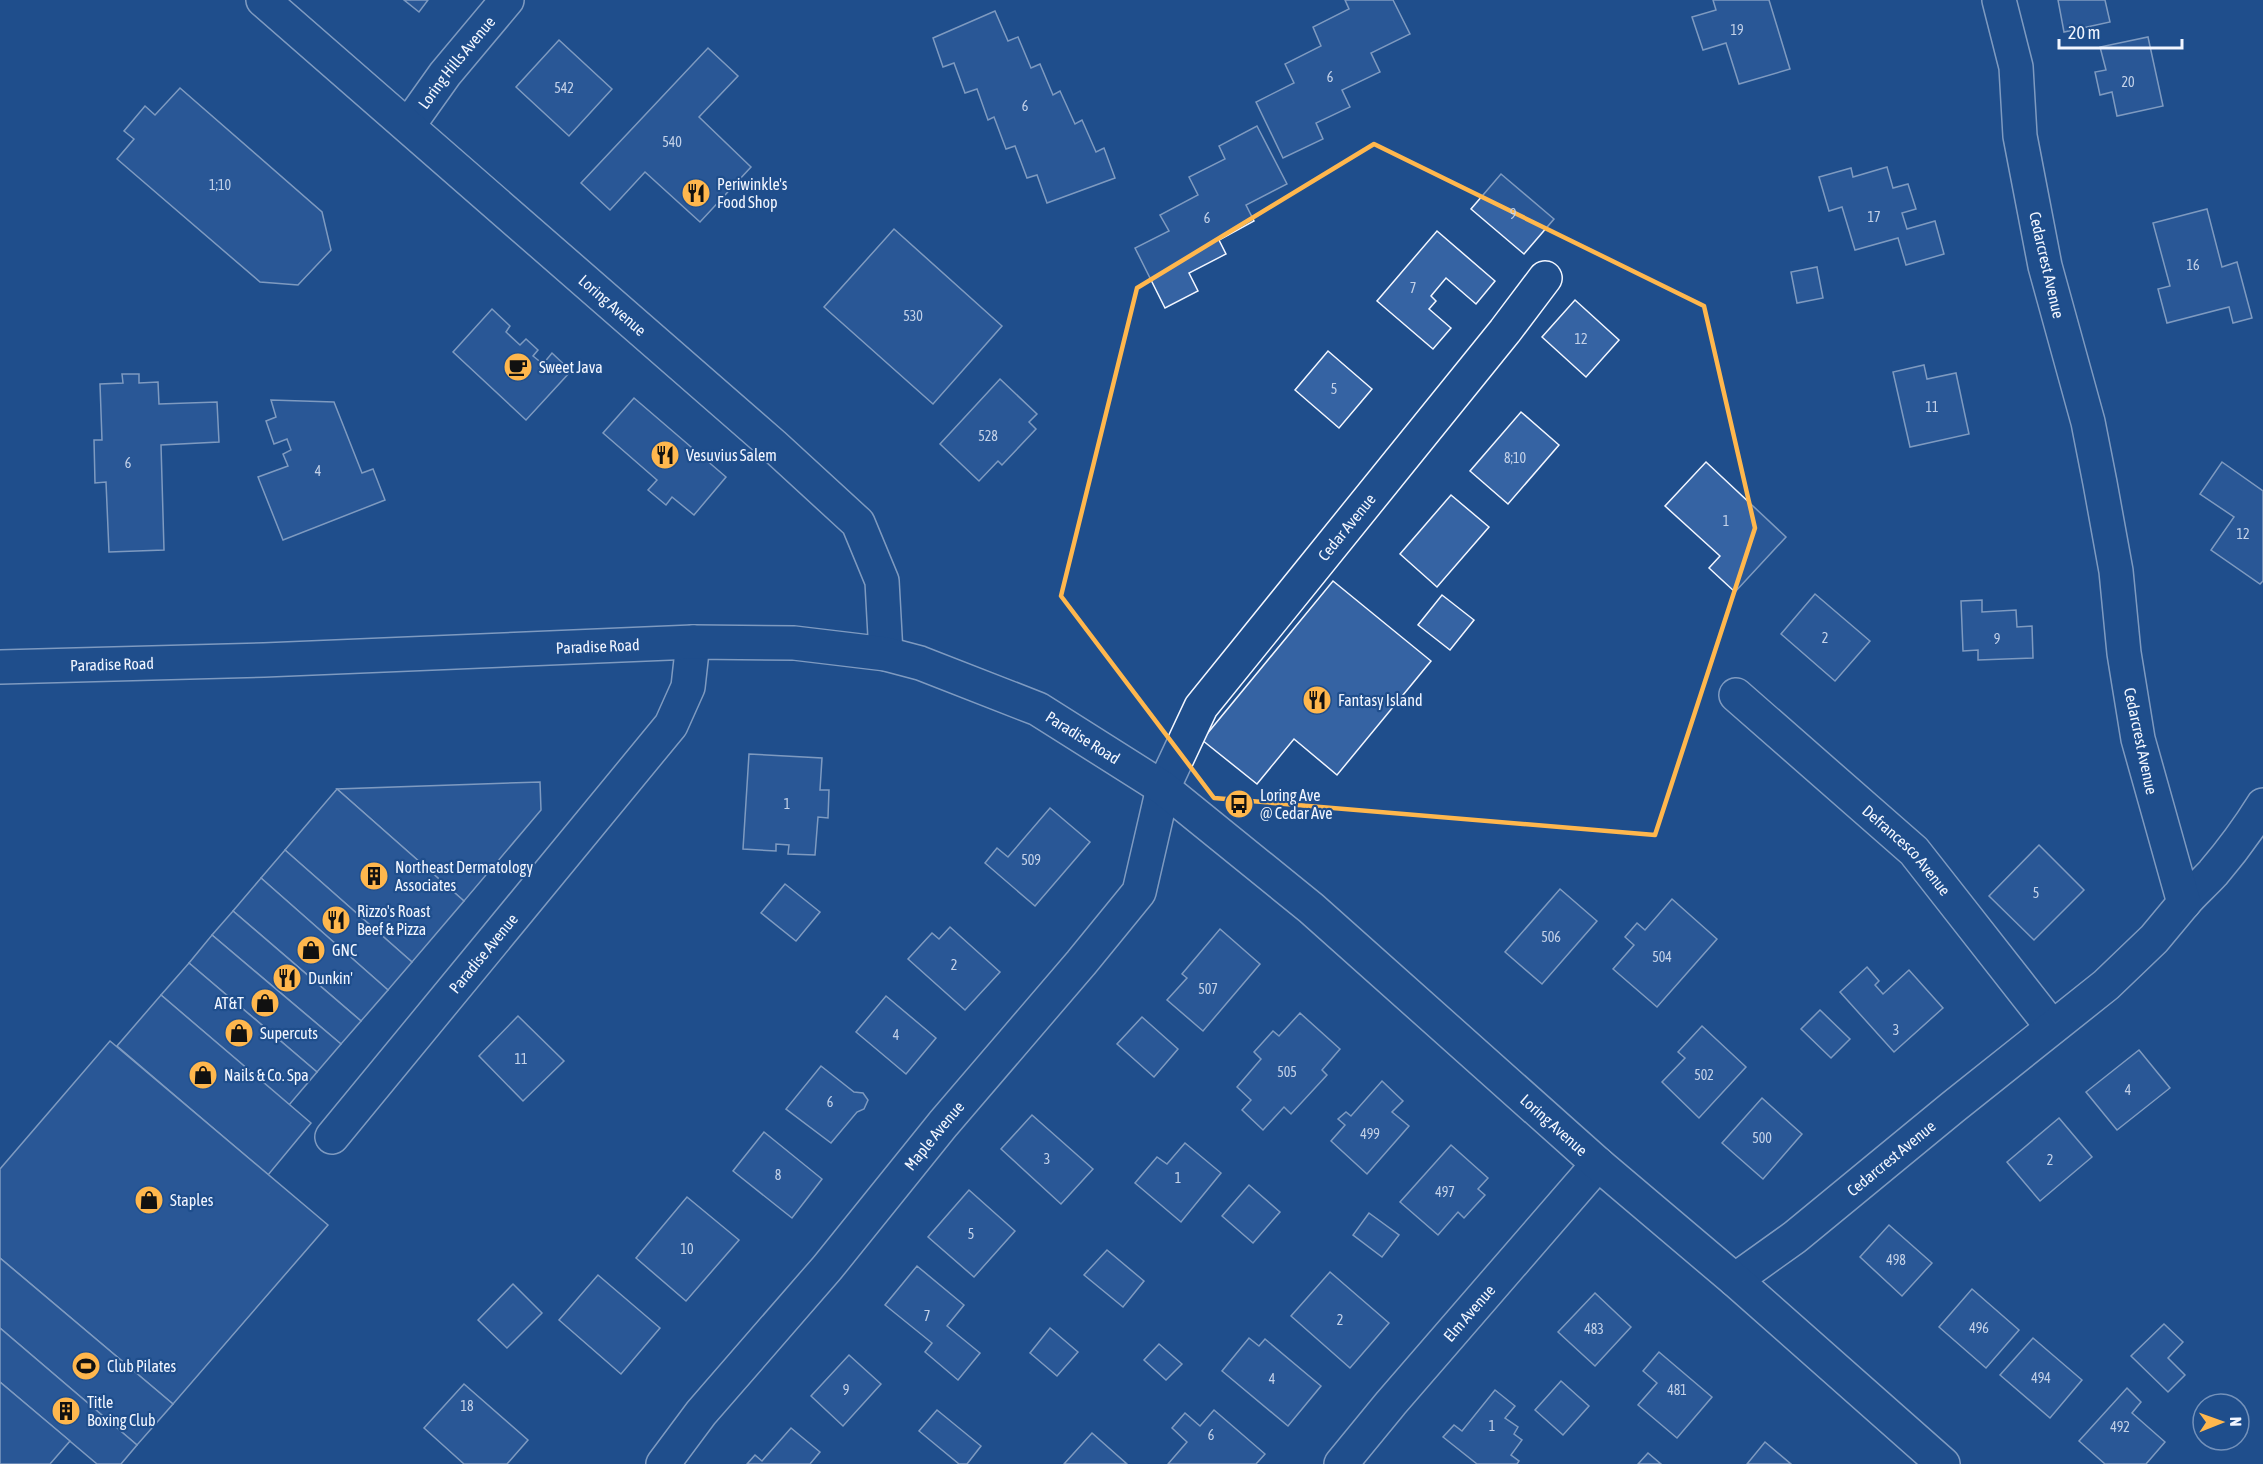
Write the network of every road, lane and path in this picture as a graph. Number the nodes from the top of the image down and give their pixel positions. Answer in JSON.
{"nodes":[{"id":1,"x":263,"y":0,"type":"edge"},
{"id":2,"x":507,"y":0,"type":"edge"},
{"id":3,"x":1999,"y":0,"type":"edge"},
{"id":4,"x":408,"y":126,"type":"junction"},
{"id":5,"x":1545,"y":278,"type":"dead end"},
{"id":6,"x":693,"y":642,"type":"junction"},
{"id":7,"x":886,"y":654,"type":"junction"},
{"id":8,"x":0,"y":667,"type":"edge"},
{"id":9,"x":1736,"y":695,"type":"dead end"},
{"id":10,"x":1163,"y":788,"type":"junction"},
{"id":11,"x":2263,"y":805,"type":"edge"},
{"id":12,"x":2184,"y":903,"type":"junction"},
{"id":13,"x":2052,"y":1027,"type":"junction"},
{"id":14,"x":332,"y":1137,"type":"dead end"},
{"id":15,"x":1598,"y":1164,"type":"junction"},
{"id":16,"x":1735,"y":1280,"type":"junction"},
{"id":17,"x":1938,"y":1463,"type":"edge"},
{"id":18,"x":663,"y":1464,"type":"edge"},
{"id":19,"x":1341,"y":1464,"type":"edge"}],
"edges":[{"from":1,"to":4,"type":"main road","name":"Loring Avenue"},
{"from":2,"to":4,"type":"main road","name":"Loring Hills Avenue"},
{"from":3,"to":12,"type":"main road","name":"Cedarcrest Avenue"},
{"from":4,"to":7,"type":"main road","name":"Loring Avenue"},
{"from":5,"to":10,"type":"main road","name":"Cedar Avenue"},
{"from":6,"to":7,"type":"main road","name":"Paradise Road"},
{"from":6,"to":8,"type":"main road","name":"Paradise Road"},
{"from":6,"to":14,"type":"main road","name":"Paradise Avenue"},
{"from":7,"to":10,"type":"main road","name":"Paradise Road"},
{"from":9,"to":13,"type":"main road","name":"Defrancesco Avenue"},
{"from":10,"to":15,"type":"main road","name":"Loring Avenue"},
{"from":10,"to":18,"type":"main road","name":"Maple Avenue"},
{"from":11,"to":12,"type":"main road"},
{"from":12,"to":13,"type":"main road","name":"Cedarcrest Avenue"},
{"from":13,"to":16,"type":"main road","name":"Cedarcrest Avenue"},
{"from":15,"to":16,"type":"main road","name":"Loring Avenue"},
{"from":15,"to":19,"type":"main road","name":"Elm Avenue"},
{"from":16,"to":17,"type":"main road","name":"Loring Avenue"}]}
